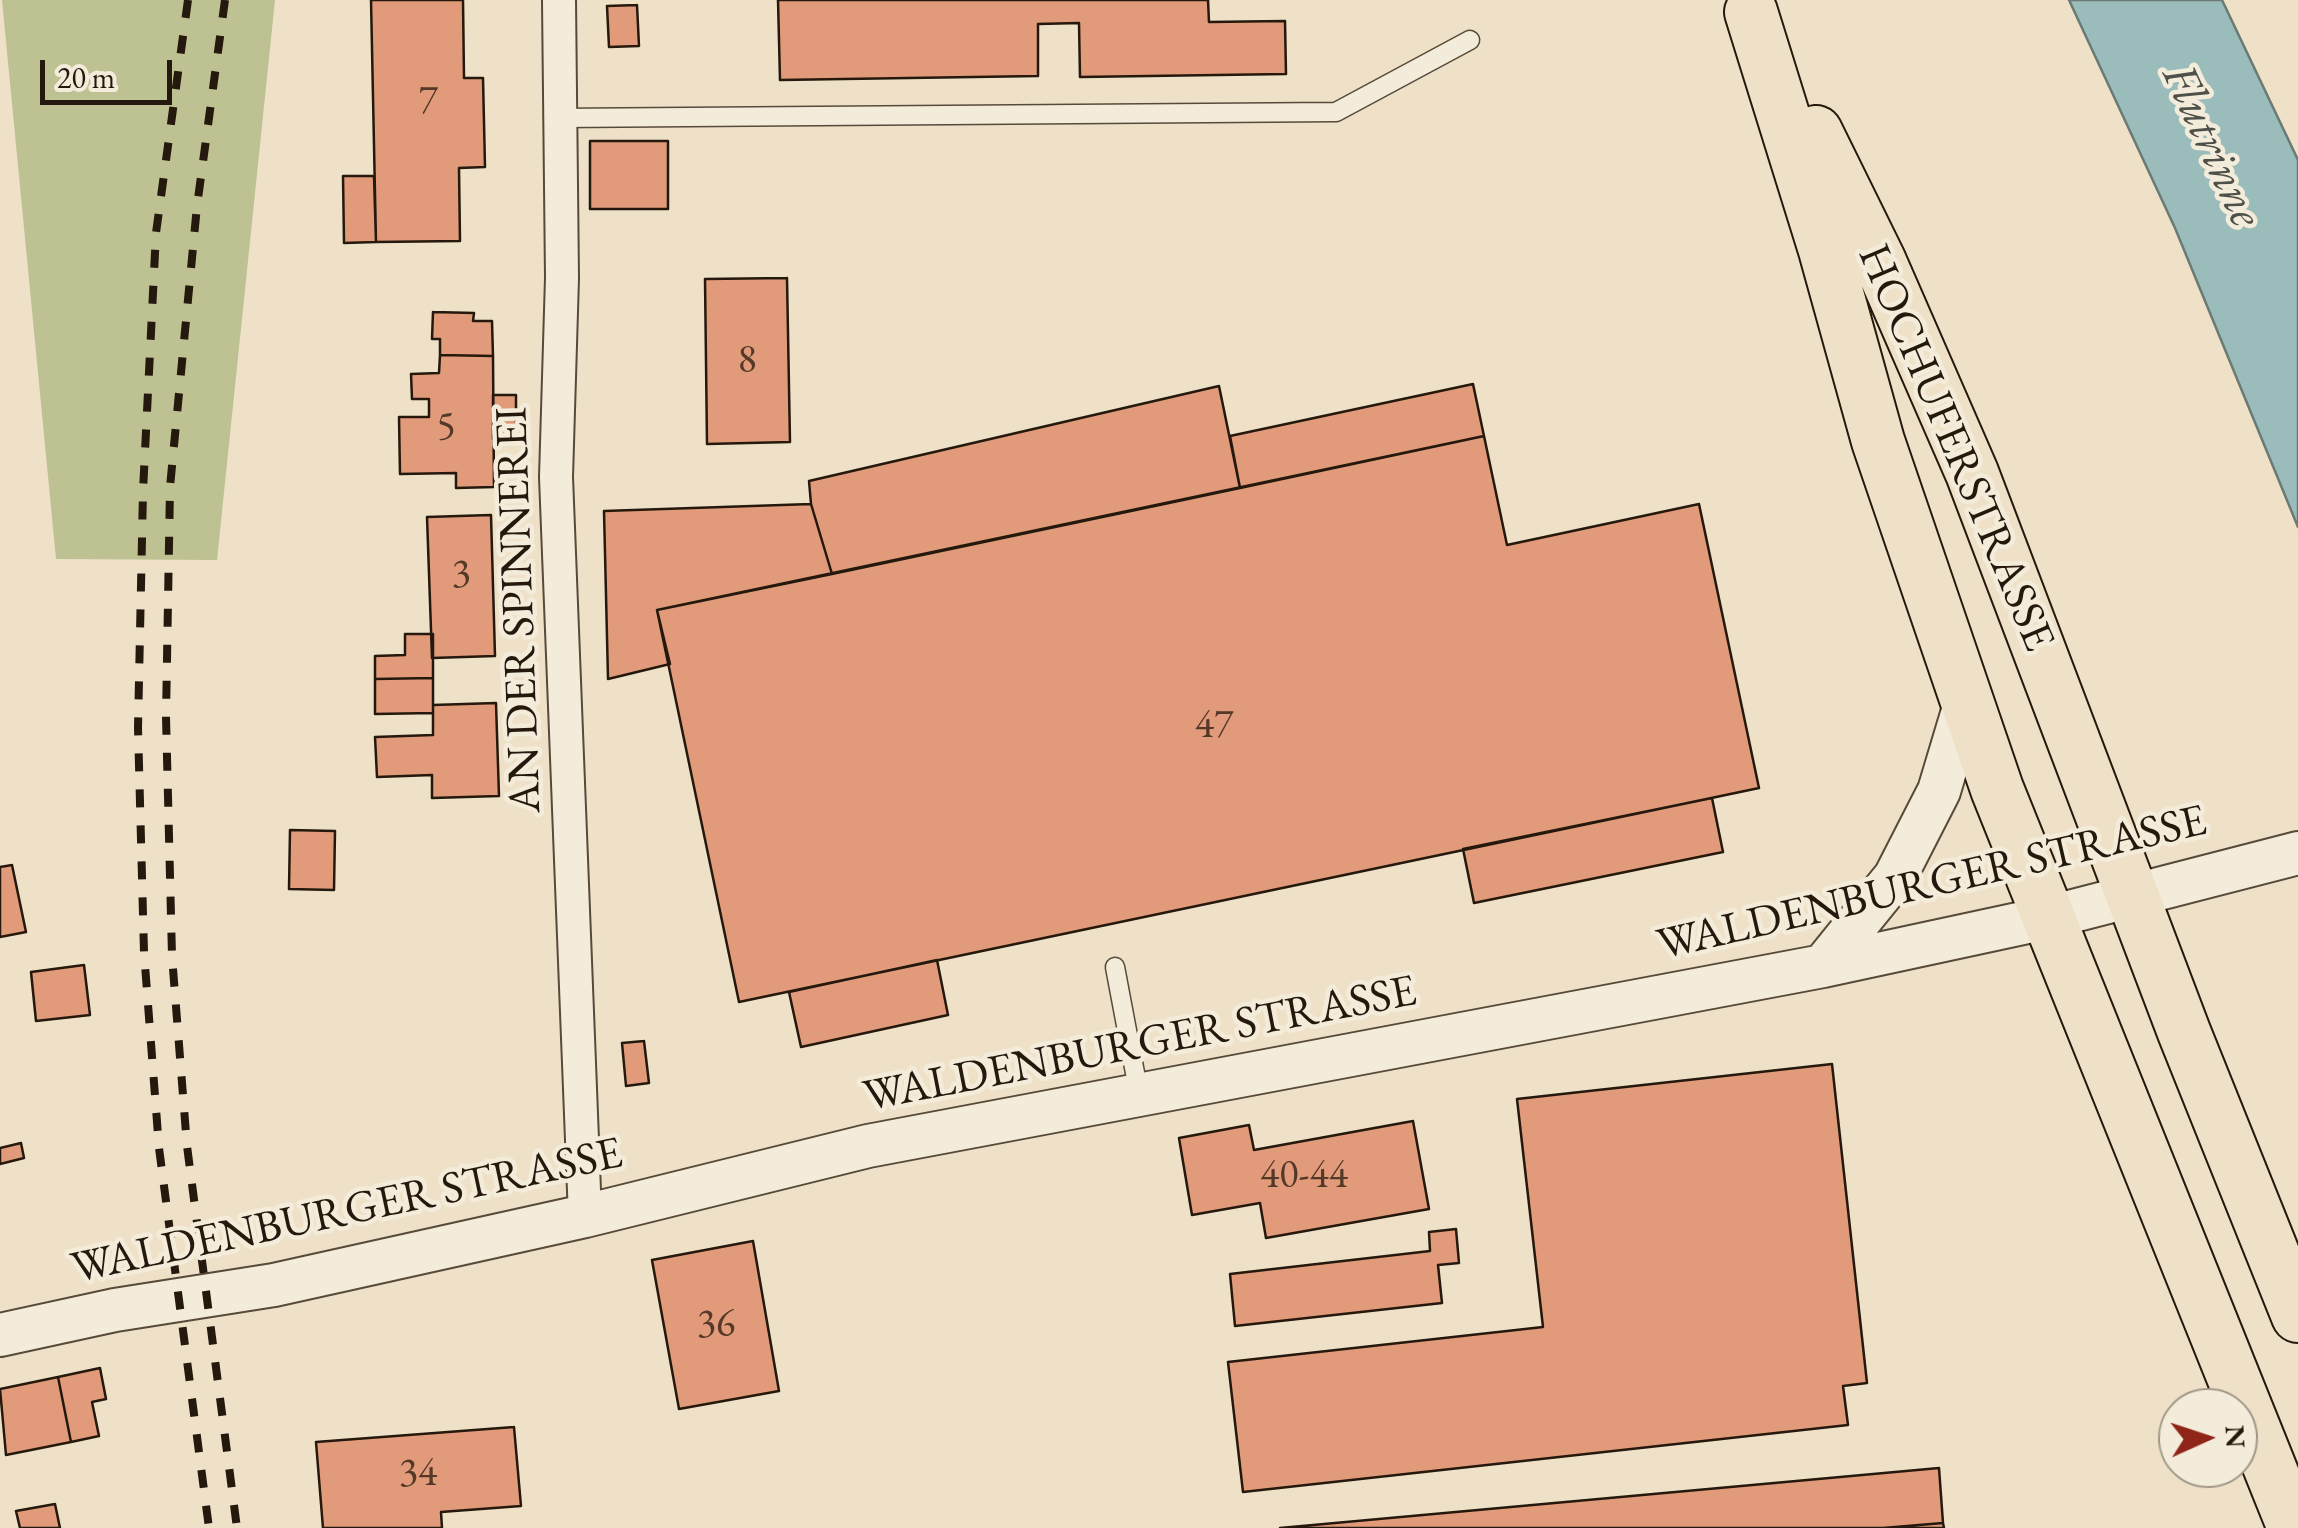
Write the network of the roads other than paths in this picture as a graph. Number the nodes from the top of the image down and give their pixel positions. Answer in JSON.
{"nodes":[{"id":1,"x":559,"y":0,"type":"edge"},
{"id":2,"x":1748,"y":6,"type":"edge"},
{"id":3,"x":1470,"y":40,"type":"dead end"},
{"id":4,"x":558,"y":118,"type":"junction"},
{"id":5,"x":1966,"y":701,"type":"junction"},
{"id":6,"x":2298,"y":853,"type":"edge"},
{"id":7,"x":2134,"y":895,"type":"junction"},
{"id":8,"x":2046,"y":918,"type":"junction"},
{"id":9,"x":1823,"y":966,"type":"junction"},
{"id":10,"x":1115,"y":967,"type":"dead end"},
{"id":11,"x":1139,"y":1095,"type":"junction"},
{"id":12,"x":585,"y":1216,"type":"junction"},
{"id":13,"x":2298,"y":1316,"type":"edge"},
{"id":14,"x":0,"y":1335,"type":"edge"},
{"id":15,"x":2294,"y":1528,"type":"edge"}],
"edges":[{"from":1,"to":4,"type":"street","name":"AN DER SPINNEREI"},
{"from":2,"to":5,"type":"main road","name":"HOCHUFERSTRASSE"},
{"from":2,"to":7,"type":"main road","name":"HOCHUFERSTRASSE"},
{"from":3,"to":4,"type":"lane"},
{"from":4,"to":12,"type":"street","name":"AN DER SPINNEREI"},
{"from":5,"to":8,"type":"main road","name":"HOCHUFERSTRASSE"},
{"from":5,"to":9,"type":"street"},
{"from":6,"to":7,"type":"street","name":"WALDENBURGER STRASSE"},
{"from":7,"to":8,"type":"street","name":"WALDENBURGER STRASSE"},
{"from":7,"to":13,"type":"main road","name":"HOCHUFERSTRASSE"},
{"from":8,"to":9,"type":"street","name":"WALDENBURGER STRASSE"},
{"from":8,"to":15,"type":"main road","name":"HOCHUFERSTRASSE"},
{"from":9,"to":11,"type":"street","name":"WALDENBURGER STRASSE"},
{"from":10,"to":11,"type":"lane"},
{"from":11,"to":12,"type":"street","name":"WALDENBURGER STRASSE"},
{"from":12,"to":14,"type":"street","name":"WALDENBURGER STRASSE"}]}
